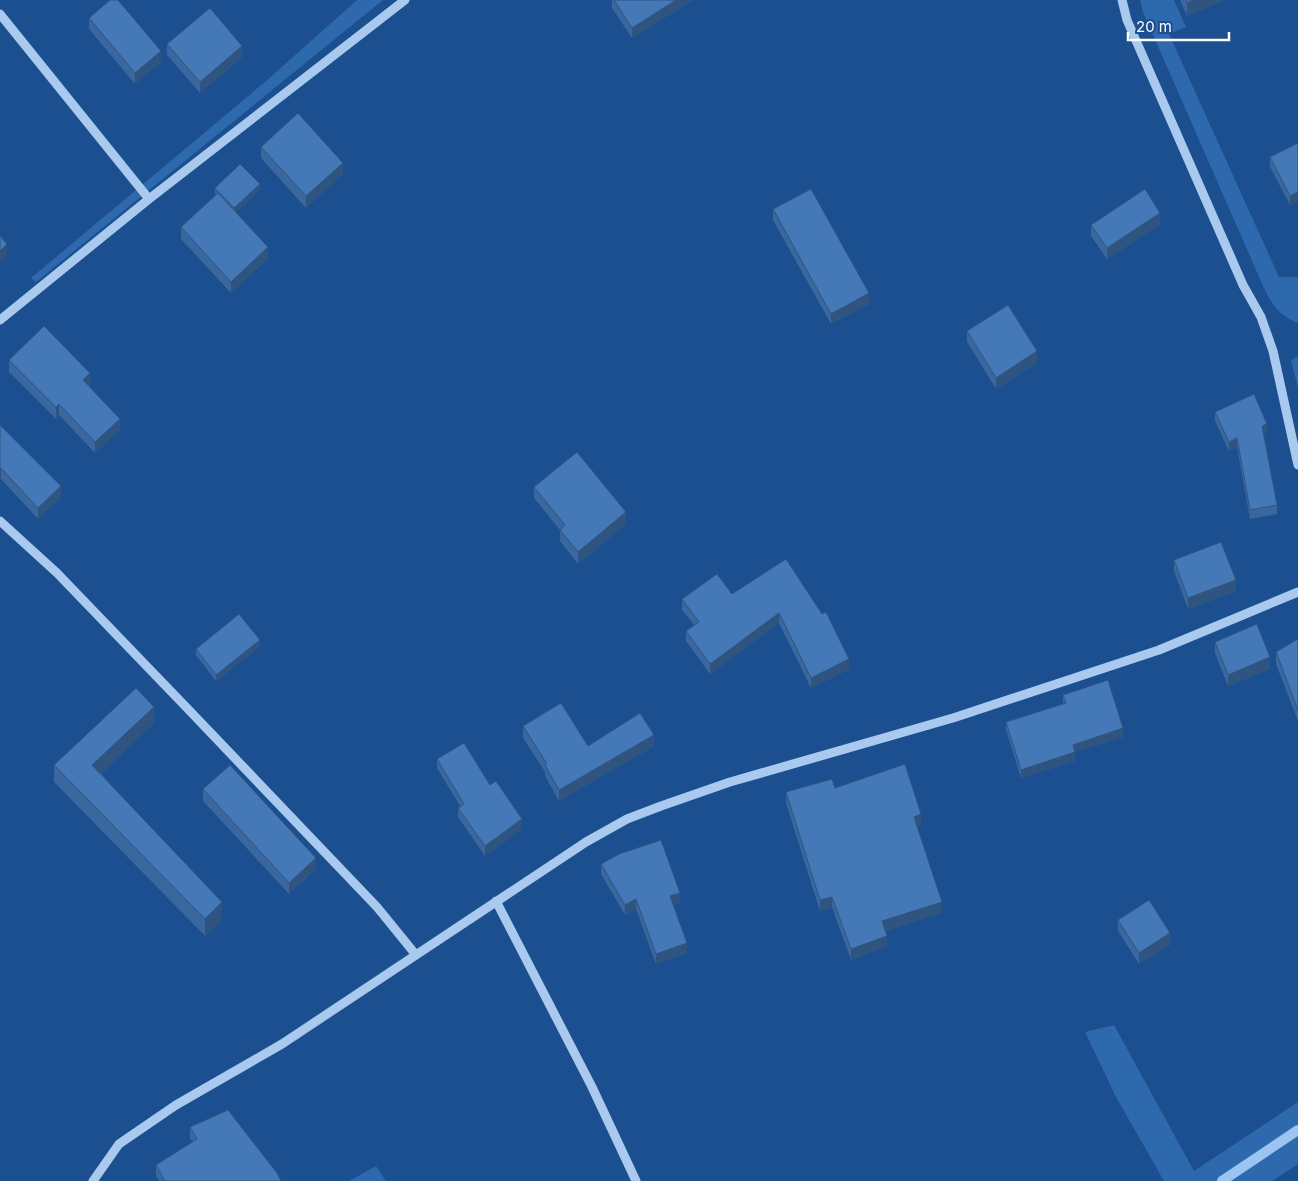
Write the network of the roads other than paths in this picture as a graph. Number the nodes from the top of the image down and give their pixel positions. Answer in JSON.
{"nodes":[{"id":1,"x":406,"y":0,"type":"edge"},
{"id":2,"x":1122,"y":0,"type":"edge"},
{"id":3,"x":0,"y":14,"type":"edge"},
{"id":4,"x":149,"y":198,"type":"junction"},
{"id":5,"x":0,"y":320,"type":"edge"},
{"id":6,"x":1298,"y":465,"type":"edge"},
{"id":7,"x":0,"y":520,"type":"edge"},
{"id":8,"x":1298,"y":592,"type":"edge"},
{"id":9,"x":496,"y":901,"type":"junction"},
{"id":10,"x":416,"y":955,"type":"junction"},
{"id":11,"x":93,"y":1181,"type":"edge"},
{"id":12,"x":636,"y":1181,"type":"edge"}],
"edges":[{"from":1,"to":4,"type":"street"},
{"from":2,"to":6,"type":"street"},
{"from":3,"to":4,"type":"street"},
{"from":4,"to":5,"type":"street"},
{"from":7,"to":10,"type":"street"},
{"from":8,"to":9,"type":"street"},
{"from":9,"to":10,"type":"street"},
{"from":9,"to":12,"type":"street"},
{"from":10,"to":11,"type":"street"}]}
